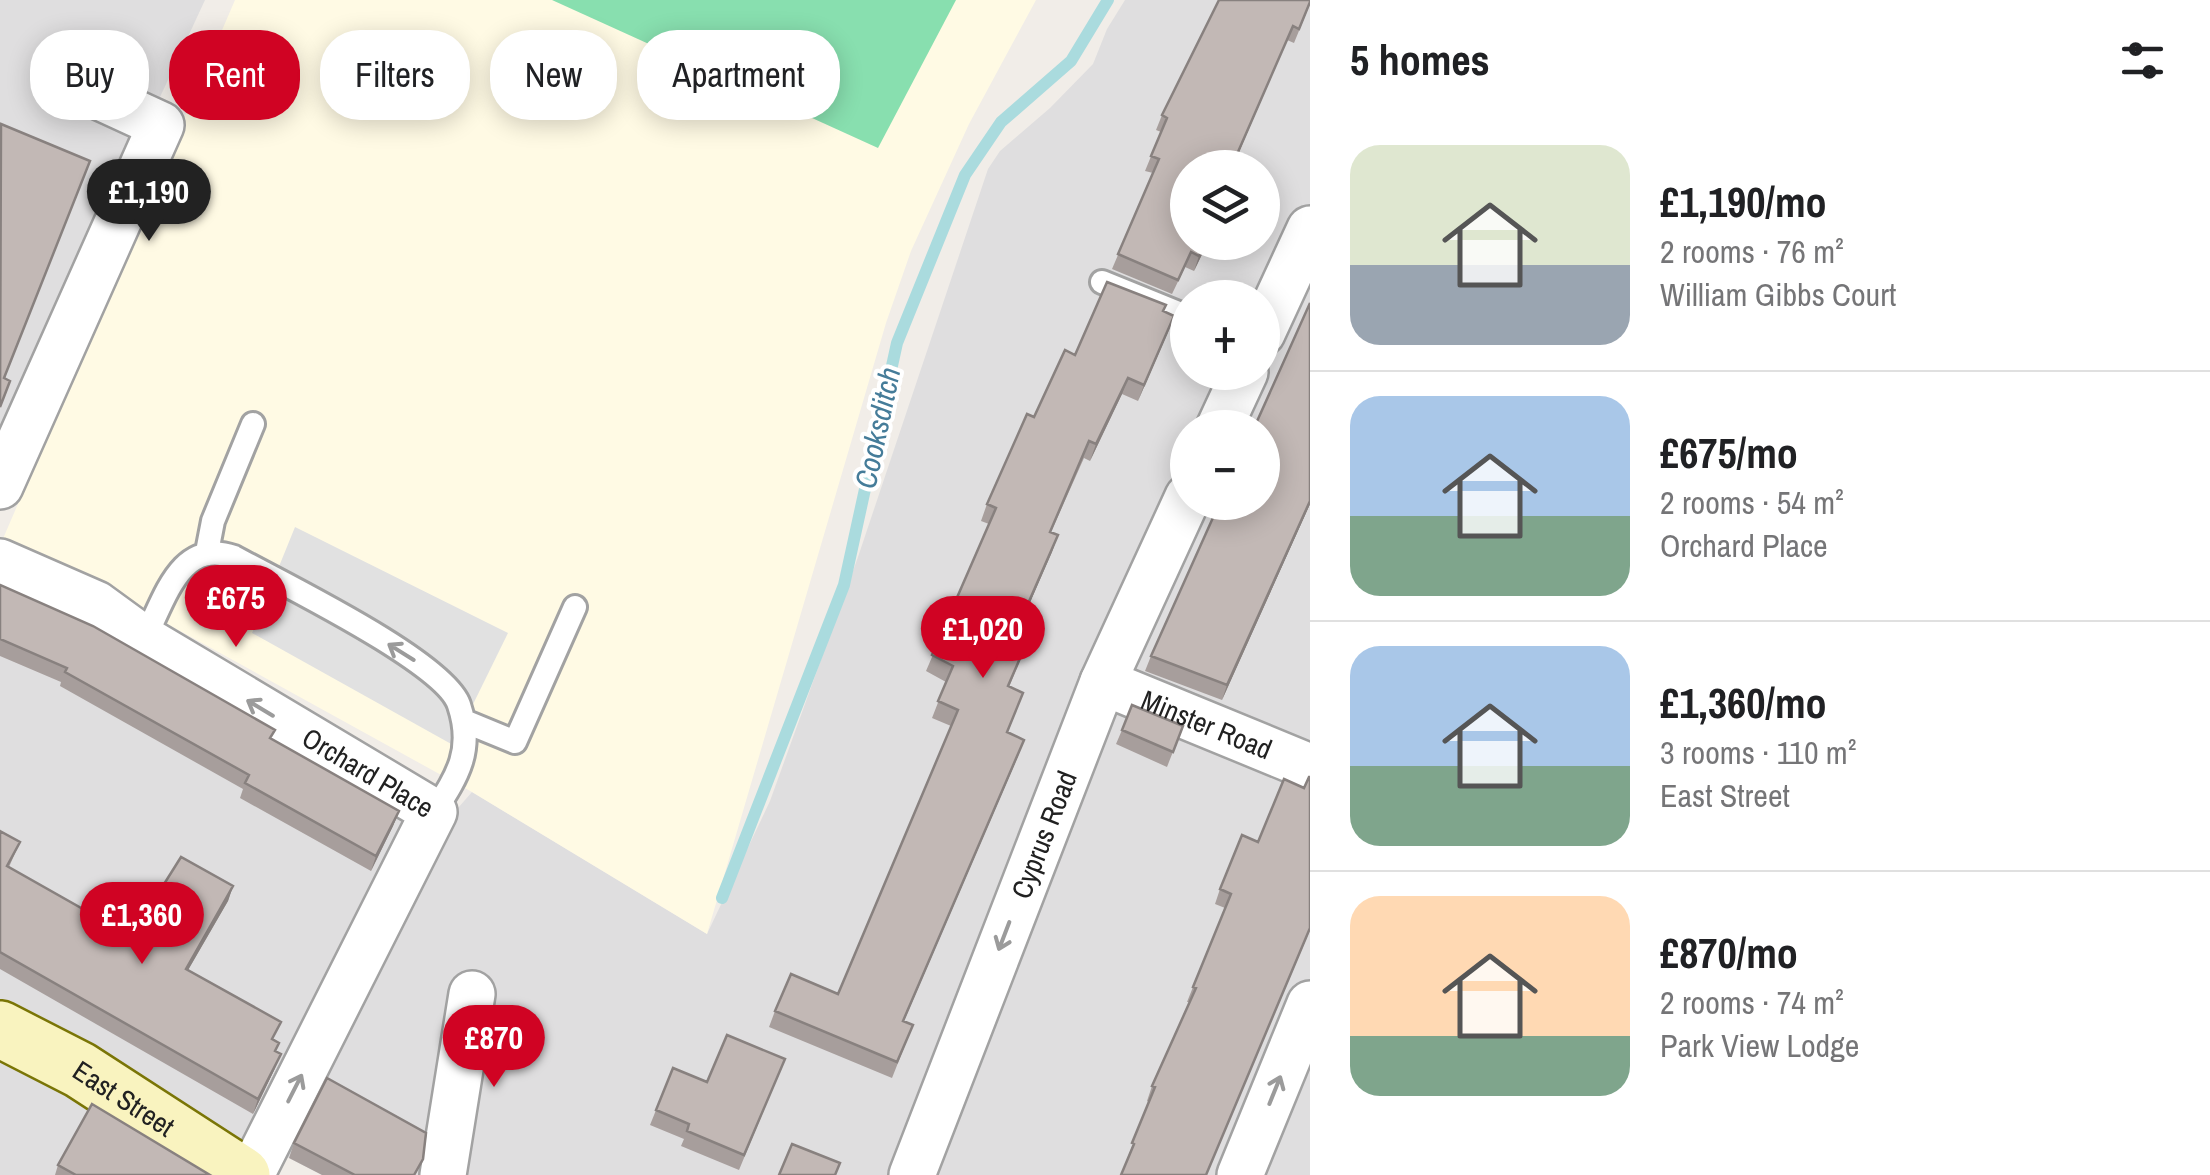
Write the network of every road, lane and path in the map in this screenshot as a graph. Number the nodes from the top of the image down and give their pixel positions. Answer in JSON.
{"nodes":[{"id":1,"x":149,"y":119,"type":"edge"},
{"id":2,"x":1310,"y":229,"type":"edge"},
{"id":3,"x":1102,"y":282,"type":"edge"},
{"id":4,"x":1280,"y":294,"type":"edge"},
{"id":5,"x":1170,"y":310,"type":"edge"},
{"id":6,"x":253,"y":424,"type":"dead end"},
{"id":7,"x":0,"y":486,"type":"edge"},
{"id":8,"x":1177,"y":520,"type":"edge"},
{"id":9,"x":207,"y":552,"type":"junction"},
{"id":10,"x":0,"y":562,"type":"edge"},
{"id":11,"x":575,"y":607,"type":"dead end"},
{"id":12,"x":144,"y":640,"type":"junction"},
{"id":13,"x":1102,"y":682,"type":"junction"},
{"id":14,"x":464,"y":721,"type":"junction"},
{"id":15,"x":1310,"y":767,"type":"edge"},
{"id":16,"x":434,"y":812,"type":"junction"},
{"id":17,"x":472,"y":994,"type":"dead end"},
{"id":18,"x":1310,"y":1004,"type":"edge"},
{"id":19,"x":0,"y":1029,"type":"edge"},
{"id":20,"x":242,"y":1175,"type":"edge"},
{"id":21,"x":251,"y":1175,"type":"edge"},
{"id":22,"x":442,"y":1175,"type":"edge"},
{"id":23,"x":912,"y":1175,"type":"edge"},
{"id":24,"x":1240,"y":1175,"type":"edge"}],
"edges":[{"from":1,"to":7,"type":"street"},
{"from":2,"to":4,"type":"street"},
{"from":3,"to":5,"type":"lane"},
{"from":6,"to":9,"type":"lane"},
{"from":8,"to":13,"type":"street","name":"Cyprus Road"},
{"from":9,"to":12,"type":"lane"},
{"from":14,"to":9,"type":"lane","one_way":true},
{"from":10,"to":12,"type":"street","name":"Orchard Place"},
{"from":11,"to":14,"type":"lane"},
{"from":16,"to":12,"type":"street","name":"Orchard Place","one_way":true},
{"from":13,"to":15,"type":"street","name":"Minster Road"},
{"from":13,"to":23,"type":"street","name":"Cyprus Road","one_way":true},
{"from":14,"to":16,"type":"lane"},
{"from":21,"to":16,"type":"street","name":"Orchard Place","one_way":true},
{"from":17,"to":22,"type":"street"},
{"from":24,"to":18,"type":"street","one_way":true},
{"from":19,"to":20,"type":"main road","name":"East Street"}]}
